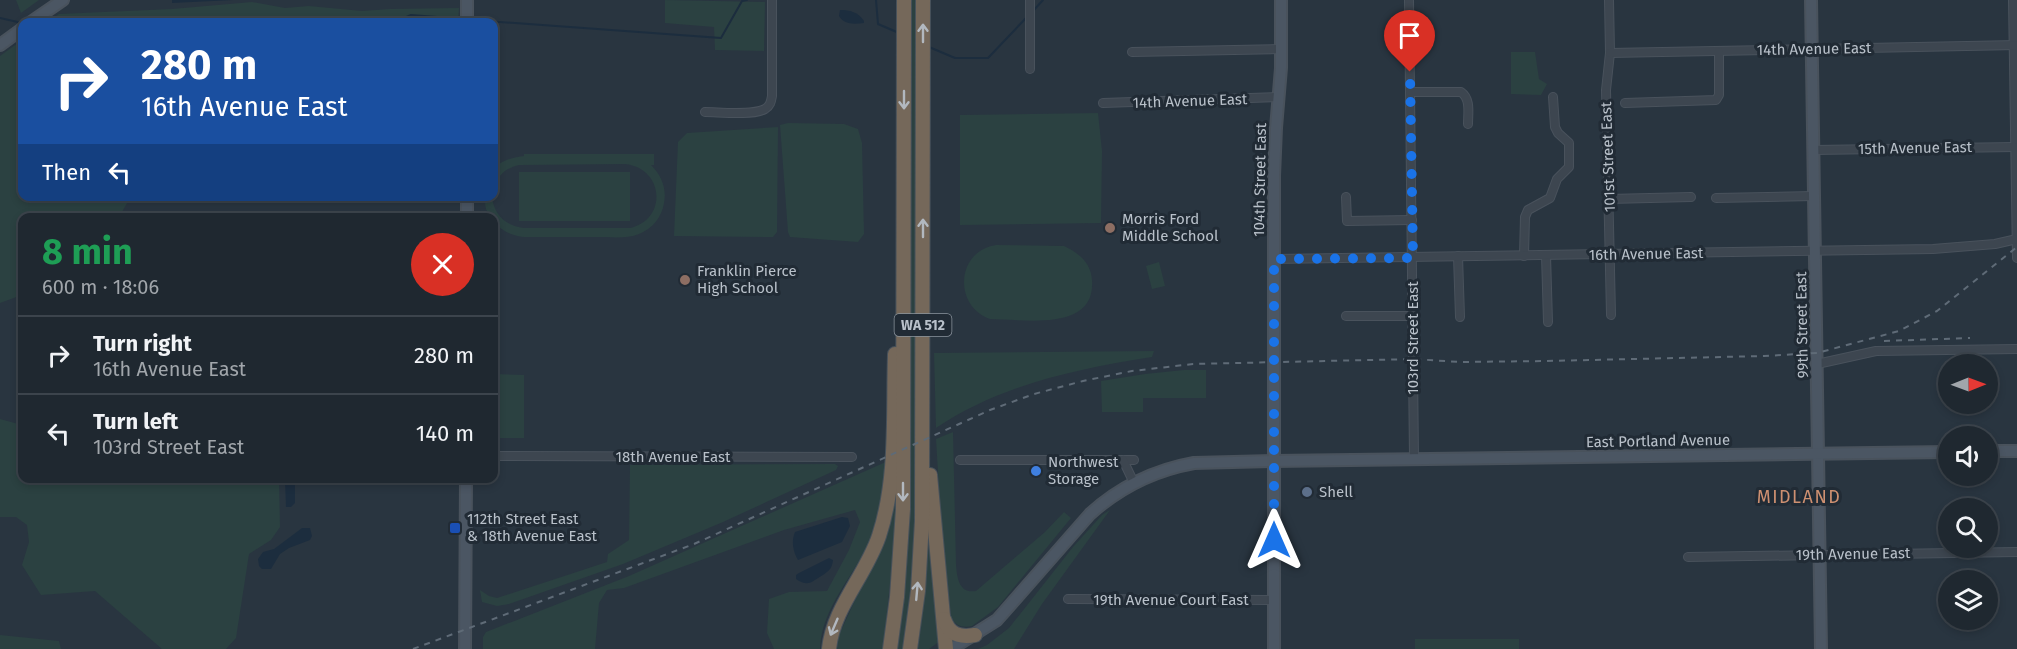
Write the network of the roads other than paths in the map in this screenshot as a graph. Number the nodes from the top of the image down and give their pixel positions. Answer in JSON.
{"nodes":[{"id":1,"x":63,"y":0,"type":"edge"},
{"id":2,"x":467,"y":0,"type":"edge"},
{"id":3,"x":772,"y":0,"type":"edge"},
{"id":4,"x":904,"y":0,"type":"edge"},
{"id":5,"x":923,"y":0,"type":"edge"},
{"id":6,"x":1030,"y":0,"type":"edge"},
{"id":7,"x":1281,"y":0,"type":"edge"},
{"id":8,"x":1408,"y":0,"type":"edge"},
{"id":9,"x":1609,"y":0,"type":"edge"},
{"id":10,"x":1811,"y":0,"type":"edge"},
{"id":11,"x":2013,"y":0,"type":"edge"},
{"id":12,"x":37,"y":18,"type":"edge"},
{"id":13,"x":467,"y":18,"type":"edge"},
{"id":14,"x":18,"y":32,"type":"edge"},
{"id":15,"x":0,"y":45,"type":"edge"},
{"id":16,"x":2015,"y":45,"type":"edge"},
{"id":17,"x":1281,"y":49,"type":"junction"},
{"id":18,"x":1812,"y":49,"type":"junction"},
{"id":19,"x":1132,"y":52,"type":"dead end"},
{"id":20,"x":1610,"y":52,"type":"junction"},
{"id":21,"x":1719,"y":52,"type":"junction"},
{"id":22,"x":1030,"y":69,"type":"dead end"},
{"id":23,"x":1410,"y":92,"type":"junction"},
{"id":24,"x":1278,"y":97,"type":"junction"},
{"id":25,"x":1553,"y":97,"type":"dead end"},
{"id":26,"x":1102,"y":103,"type":"dead end"},
{"id":27,"x":1625,"y":103,"type":"dead end"},
{"id":28,"x":705,"y":112,"type":"dead end"},
{"id":29,"x":1468,"y":124,"type":"dead end"},
{"id":30,"x":2015,"y":147,"type":"junction"},
{"id":31,"x":1814,"y":150,"type":"junction"},
{"id":32,"x":1814,"y":196,"type":"junction"},
{"id":33,"x":2016,"y":196,"type":"edge"},
{"id":34,"x":1346,"y":197,"type":"dead end"},
{"id":35,"x":1692,"y":197,"type":"dead end"},
{"id":36,"x":1716,"y":198,"type":"dead end"},
{"id":37,"x":1609,"y":199,"type":"junction"},
{"id":38,"x":1412,"y":220,"type":"junction"},
{"id":39,"x":2017,"y":239,"type":"edge"},
{"id":40,"x":1815,"y":252,"type":"junction"},
{"id":41,"x":1610,"y":254,"type":"junction"},
{"id":42,"x":1546,"y":255,"type":"junction"},
{"id":43,"x":1458,"y":256,"type":"junction"},
{"id":44,"x":1524,"y":256,"type":"junction"},
{"id":45,"x":1413,"y":258,"type":"junction"},
{"id":46,"x":2017,"y":258,"type":"edge"},
{"id":47,"x":1274,"y":259,"type":"junction"},
{"id":48,"x":904,"y":265,"type":"junction"},
{"id":49,"x":923,"y":265,"type":"junction"},
{"id":50,"x":1611,"y":315,"type":"dead end"},
{"id":51,"x":1346,"y":316,"type":"dead end"},
{"id":52,"x":1413,"y":316,"type":"junction"},
{"id":53,"x":1460,"y":317,"type":"dead end"},
{"id":54,"x":1548,"y":322,"type":"dead end"},
{"id":55,"x":2017,"y":349,"type":"edge"},
{"id":56,"x":1817,"y":364,"type":"junction"},
{"id":57,"x":1998,"y":451,"type":"edge"},
{"id":58,"x":2017,"y":451,"type":"edge"},
{"id":59,"x":1938,"y":452,"type":"edge"},
{"id":60,"x":1819,"y":454,"type":"junction"},
{"id":61,"x":498,"y":456,"type":"edge"},
{"id":62,"x":852,"y":457,"type":"dead end"},
{"id":63,"x":1414,"y":459,"type":"junction"},
{"id":64,"x":960,"y":460,"type":"dead end"},
{"id":65,"x":1123,"y":460,"type":"junction"},
{"id":66,"x":1134,"y":460,"type":"dead end"},
{"id":67,"x":1274,"y":461,"type":"junction"},
{"id":68,"x":466,"y":483,"type":"edge"},
{"id":69,"x":1134,"y":483,"type":"junction"},
{"id":70,"x":2017,"y":552,"type":"edge"},
{"id":71,"x":1820,"y":555,"type":"junction"},
{"id":72,"x":1688,"y":557,"type":"dead end"},
{"id":73,"x":1068,"y":599,"type":"dead end"},
{"id":74,"x":1275,"y":600,"type":"junction"},
{"id":75,"x":942,"y":610,"type":"junction"},
{"id":76,"x":975,"y":635,"type":"junction"},
{"id":77,"x":465,"y":649,"type":"edge"},
{"id":78,"x":829,"y":649,"type":"edge"},
{"id":79,"x":890,"y":649,"type":"edge"},
{"id":80,"x":910,"y":649,"type":"edge"},
{"id":81,"x":946,"y":649,"type":"edge"},
{"id":82,"x":951,"y":649,"type":"edge"},
{"id":83,"x":1274,"y":649,"type":"edge"},
{"id":84,"x":1821,"y":649,"type":"edge"}],
"edges":[{"from":1,"to":12,"type":"street"},
{"from":2,"to":13,"type":"street"},
{"from":3,"to":28,"type":"street"},
{"from":4,"to":48,"type":"highway","number":"WA 512","one_way":true},
{"from":49,"to":5,"type":"highway","number":"WA 512","one_way":true},
{"from":6,"to":22,"type":"street"},
{"from":7,"to":17,"type":"street","name":"104th Street East"},
{"from":8,"to":23,"type":"street","name":"103rd Street East"},
{"from":9,"to":20,"type":"street","name":"101st Street East"},
{"from":10,"to":18,"type":"street","name":"99th Street East"},
{"from":11,"to":16,"type":"street"},
{"from":14,"to":15,"type":"street"},
{"from":16,"to":18,"type":"street","name":"14th Avenue East"},
{"from":16,"to":30,"type":"street"},
{"from":17,"to":19,"type":"street"},
{"from":17,"to":24,"type":"street","name":"104th Street East"},
{"from":18,"to":21,"type":"street","name":"14th Avenue East"},
{"from":18,"to":31,"type":"street","name":"99th Street East"},
{"from":20,"to":21,"type":"street","name":"14th Avenue East"},
{"from":20,"to":37,"type":"street","name":"101st Street East"},
{"from":21,"to":27,"type":"street"},
{"from":23,"to":29,"type":"street"},
{"from":23,"to":38,"type":"street","name":"103rd Street East"},
{"from":24,"to":26,"type":"street","name":"14th Avenue East"},
{"from":24,"to":47,"type":"street","name":"104th Street East"},
{"from":25,"to":44,"type":"street"},
{"from":30,"to":31,"type":"street","name":"15th Avenue East"},
{"from":30,"to":33,"type":"street"},
{"from":31,"to":32,"type":"street","name":"99th Street East"},
{"from":32,"to":36,"type":"street"},
{"from":32,"to":40,"type":"street","name":"99th Street East"},
{"from":33,"to":39,"type":"street"},
{"from":34,"to":38,"type":"street"},
{"from":35,"to":37,"type":"street"},
{"from":37,"to":41,"type":"street","name":"101st Street East"},
{"from":38,"to":45,"type":"street","name":"103rd Street East"},
{"from":39,"to":40,"type":"street","name":"16th Avenue East"},
{"from":39,"to":46,"type":"street"},
{"from":40,"to":41,"type":"street","name":"16th Avenue East"},
{"from":40,"to":56,"type":"street","name":"99th Street East"},
{"from":41,"to":42,"type":"street","name":"16th Avenue East"},
{"from":41,"to":50,"type":"street","name":"101st Street East"},
{"from":42,"to":44,"type":"street","name":"16th Avenue East"},
{"from":42,"to":54,"type":"street"},
{"from":43,"to":44,"type":"street","name":"16th Avenue East"},
{"from":43,"to":45,"type":"street","name":"16th Avenue East"},
{"from":43,"to":53,"type":"street"},
{"from":45,"to":47,"type":"street","name":"16th Avenue East"},
{"from":45,"to":52,"type":"street","name":"103rd Street East"},
{"from":47,"to":67,"type":"street","name":"104th Street East"},
{"from":48,"to":78,"type":"highway","one_way":true},
{"from":48,"to":79,"type":"highway","number":"WA 512","one_way":true},
{"from":49,"to":75,"type":"highway"},
{"from":80,"to":49,"type":"highway","number":"WA 512","one_way":true},
{"from":51,"to":52,"type":"street"},
{"from":52,"to":63,"type":"street","name":"103rd Street East"},
{"from":55,"to":56,"type":"street"},
{"from":56,"to":60,"type":"street","name":"99th Street East"},
{"from":57,"to":58,"type":"street"},
{"from":59,"to":60,"type":"street","name":"East Portland Avenue"},
{"from":60,"to":63,"type":"street","name":"East Portland Avenue"},
{"from":60,"to":71,"type":"street","name":"99th Street East"},
{"from":61,"to":62,"type":"street","name":"18th Avenue East"},
{"from":63,"to":67,"type":"street","name":"East Portland Avenue"},
{"from":64,"to":65,"type":"street"},
{"from":65,"to":66,"type":"street"},
{"from":65,"to":69,"type":"street"},
{"from":67,"to":69,"type":"street","name":"East Portland Avenue"},
{"from":67,"to":74,"type":"street","name":"104th Street East"},
{"from":68,"to":77,"type":"street"},
{"from":69,"to":76,"type":"street","name":"East Portland Avenue"},
{"from":70,"to":71,"type":"street","name":"19th Avenue East"},
{"from":71,"to":72,"type":"street","name":"19th Avenue East"},
{"from":71,"to":84,"type":"street","name":"99th Street East"},
{"from":73,"to":74,"type":"street","name":"19th Avenue Court East"},
{"from":74,"to":83,"type":"street","name":"104th Street East"},
{"from":75,"to":76,"type":"highway"},
{"from":75,"to":81,"type":"highway"},
{"from":76,"to":82,"type":"street","name":"East Portland Avenue"}]}
